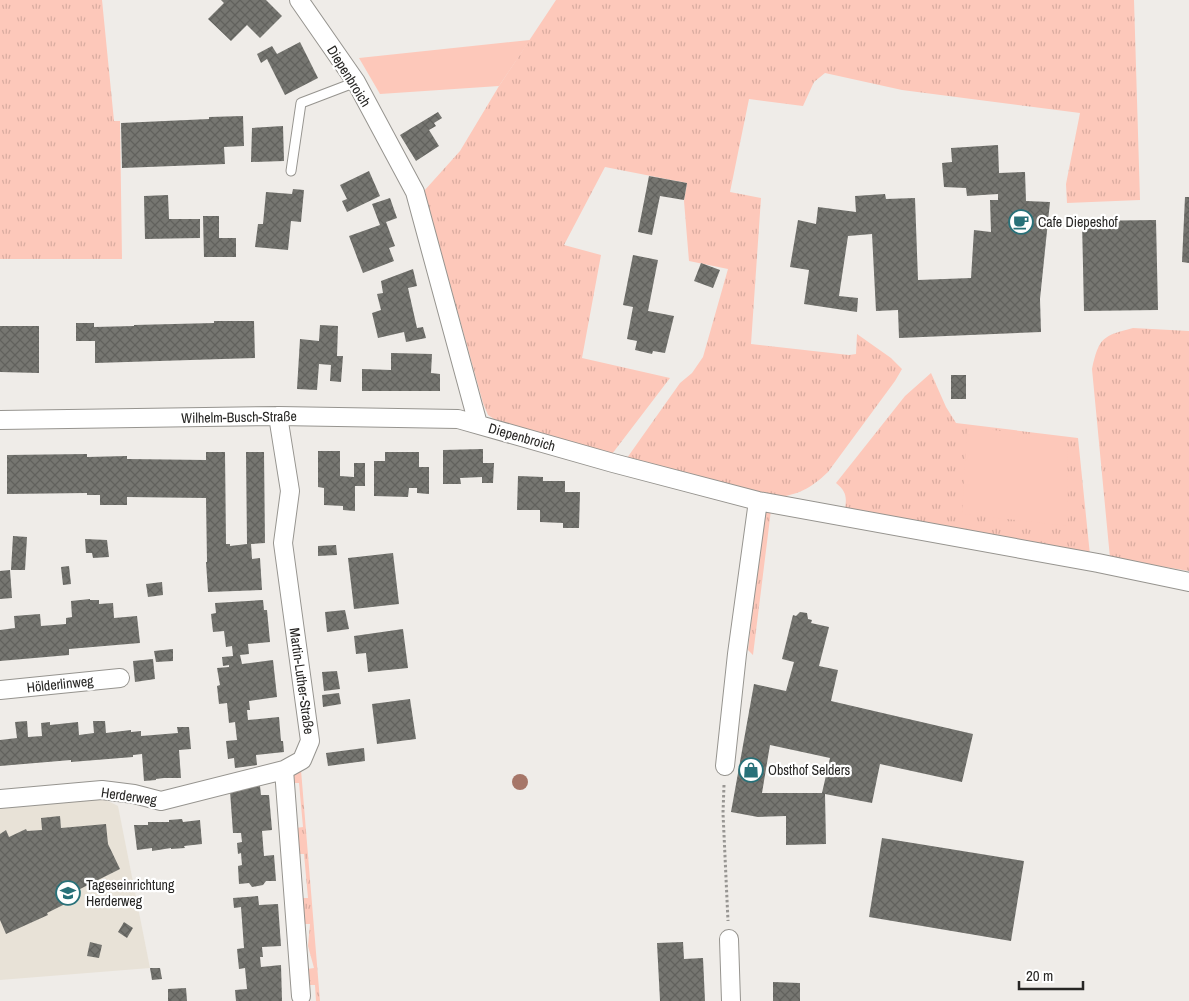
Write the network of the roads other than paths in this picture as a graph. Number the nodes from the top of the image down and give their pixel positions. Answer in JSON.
{"nodes":[{"id":1,"x":299,"y":0,"type":"edge"},
{"id":2,"x":356,"y":82,"type":"junction"},
{"id":3,"x":291,"y":171,"type":"dead end"},
{"id":4,"x":278,"y":416,"type":"junction"},
{"id":5,"x":0,"y":420,"type":"edge"},
{"id":6,"x":478,"y":424,"type":"junction"},
{"id":7,"x":758,"y":501,"type":"junction"},
{"id":8,"x":1189,"y":582,"type":"edge"},
{"id":9,"x":120,"y":678,"type":"dead end"},
{"id":10,"x":0,"y":690,"type":"edge"},
{"id":11,"x":725,"y":766,"type":"road end"},
{"id":12,"x":284,"y":770,"type":"junction"},
{"id":13,"x":0,"y":799,"type":"edge"},
{"id":14,"x":729,"y":939,"type":"road end"},
{"id":15,"x":301,"y":996,"type":"dead end"},
{"id":16,"x":731,"y":1001,"type":"edge"}],
"edges":[{"from":1,"to":2,"type":"street","name":"Diepenbroich"},
{"from":2,"to":3,"type":"lane"},
{"from":2,"to":6,"type":"street","name":"Diepenbroich"},
{"from":4,"to":5,"type":"street","name":"Wilhelm-Busch-Straße"},
{"from":4,"to":6,"type":"street","name":"Wilhelm-Busch-Straße"},
{"from":4,"to":12,"type":"street","name":"Martin-Luther-Straße"},
{"from":6,"to":7,"type":"street","name":"Diepenbroich"},
{"from":7,"to":8,"type":"street","name":"Diepenbroich"},
{"from":7,"to":11,"type":"street"},
{"from":9,"to":10,"type":"street","name":"Hölderlinweg"},
{"from":12,"to":13,"type":"street","name":"Herderweg"},
{"from":12,"to":15,"type":"street"},
{"from":14,"to":16,"type":"street"}]}
